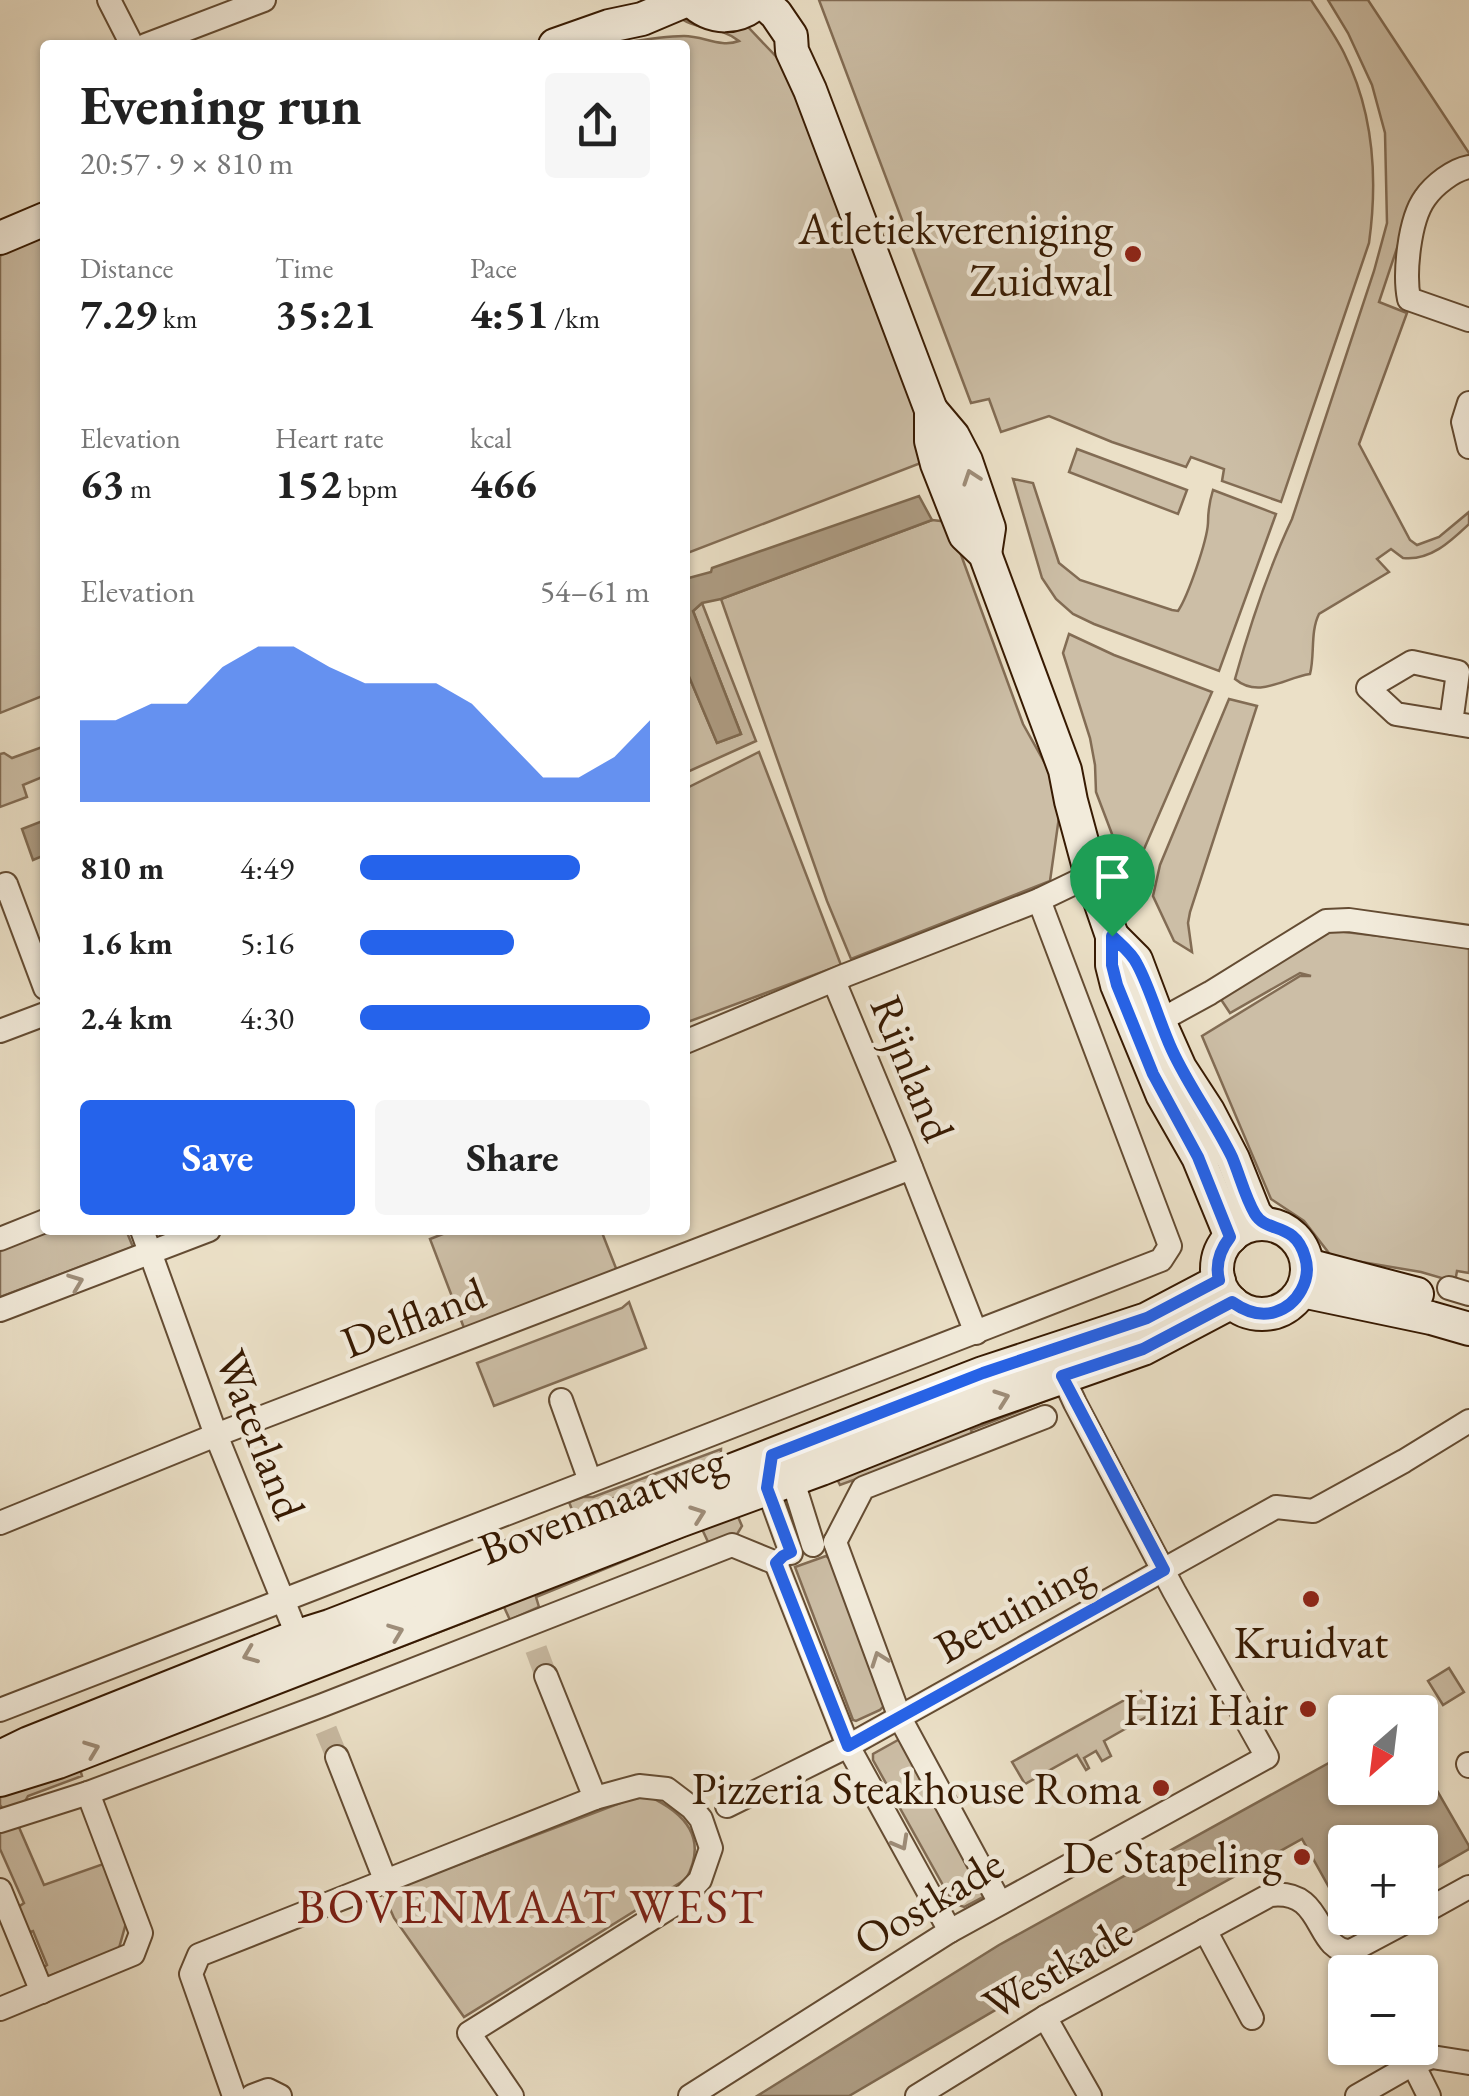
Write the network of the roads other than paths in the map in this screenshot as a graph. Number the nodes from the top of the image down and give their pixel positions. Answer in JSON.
{"nodes":[{"id":1,"x":108,"y":0,"type":"edge"},
{"id":2,"x":264,"y":0,"type":"edge"},
{"id":3,"x":641,"y":0,"type":"edge"},
{"id":4,"x":689,"y":0,"type":"edge"},
{"id":5,"x":753,"y":5,"type":"edge"},
{"id":6,"x":609,"y":26,"type":"junction"},
{"id":7,"x":129,"y":40,"type":"edge"},
{"id":8,"x":159,"y":40,"type":"edge"},
{"id":9,"x":569,"y":40,"type":"edge"},
{"id":10,"x":1469,"y":167,"type":"edge"},
{"id":11,"x":40,"y":221,"type":"edge"},
{"id":12,"x":0,"y":238,"type":"edge"},
{"id":13,"x":1469,"y":320,"type":"edge"},
{"id":14,"x":1469,"y":403,"type":"edge"},
{"id":15,"x":1469,"y":447,"type":"edge"},
{"id":16,"x":1092,"y":875,"type":"junction"},
{"id":17,"x":6,"y":884,"type":"dead end"},
{"id":18,"x":1038,"y":900,"type":"junction"},
{"id":19,"x":1469,"y":937,"type":"edge"},
{"id":20,"x":40,"y":975,"type":"edge"},
{"id":21,"x":834,"y":980,"type":"junction"},
{"id":22,"x":40,"y":1016,"type":"edge"},
{"id":23,"x":1148,"y":1027,"type":"junction"},
{"id":24,"x":0,"y":1031,"type":"edge"},
{"id":25,"x":690,"y":1040,"type":"edge"},
{"id":26,"x":910,"y":1168,"type":"junction"},
{"id":27,"x":40,"y":1223,"type":"edge"},
{"id":28,"x":1264,"y":1224,"type":"junction"},
{"id":29,"x":181,"y":1235,"type":"edge"},
{"id":30,"x":1230,"y":1237,"type":"junction"},
{"id":31,"x":0,"y":1239,"type":"edge"},
{"id":32,"x":147,"y":1241,"type":"edge"},
{"id":33,"x":1304,"y":1278,"type":"junction"},
{"id":34,"x":1226,"y":1291,"type":"junction"},
{"id":35,"x":1462,"y":1297,"type":"edge"},
{"id":36,"x":0,"y":1310,"type":"edge"},
{"id":37,"x":1469,"y":1330,"type":"edge"},
{"id":38,"x":976,"y":1333,"type":"junction"},
{"id":39,"x":1056,"y":1363,"type":"junction"},
{"id":40,"x":561,"y":1400,"type":"dead end"},
{"id":41,"x":1045,"y":1417,"type":"dead end"},
{"id":42,"x":1460,"y":1427,"type":"edge"},
{"id":43,"x":216,"y":1435,"type":"junction"},
{"id":44,"x":777,"y":1474,"type":"junction"},
{"id":45,"x":590,"y":1481,"type":"junction"},
{"id":46,"x":0,"y":1522,"type":"edge"},
{"id":47,"x":804,"y":1550,"type":"junction"},
{"id":48,"x":1164,"y":1570,"type":"junction"},
{"id":49,"x":284,"y":1599,"type":"junction"},
{"id":50,"x":526,"y":1626,"type":"junction"},
{"id":51,"x":536,"y":1649,"type":"tunnel mouth"},
{"id":52,"x":304,"y":1650,"type":"junction"},
{"id":53,"x":546,"y":1676,"type":"tunnel mouth"},
{"id":54,"x":317,"y":1707,"type":"junction"},
{"id":55,"x":0,"y":1710,"type":"edge"},
{"id":56,"x":900,"y":1718,"type":"junction"},
{"id":57,"x":326,"y":1730,"type":"tunnel mouth"},
{"id":58,"x":848,"y":1746,"type":"junction"},
{"id":59,"x":336,"y":1756,"type":"tunnel mouth"},
{"id":60,"x":1268,"y":1756,"type":"joint"},
{"id":61,"x":0,"y":1757,"type":"edge"},
{"id":62,"x":0,"y":1780,"type":"edge"},
{"id":63,"x":88,"y":1793,"type":"junction"},
{"id":64,"x":596,"y":1798,"type":"junction"},
{"id":65,"x":713,"y":1813,"type":"junction"},
{"id":66,"x":1,"y":1821,"type":"edge"},
{"id":67,"x":386,"y":1882,"type":"junction"},
{"id":68,"x":1469,"y":1887,"type":"edge"},
{"id":69,"x":0,"y":1890,"type":"edge"},
{"id":70,"x":1000,"y":1903,"type":"junction"},
{"id":71,"x":1438,"y":1904,"type":"edge"},
{"id":72,"x":1205,"y":1930,"type":"junction"},
{"id":73,"x":950,"y":1931,"type":"junction"},
{"id":74,"x":1381,"y":1935,"type":"edge"},
{"id":75,"x":42,"y":1992,"type":"junction"},
{"id":76,"x":0,"y":2008,"type":"edge"},
{"id":77,"x":1045,"y":2017,"type":"junction"},
{"id":78,"x":1252,"y":2018,"type":"dead end"},
{"id":79,"x":1438,"y":2057,"type":"edge"},
{"id":80,"x":1469,"y":2063,"type":"edge"},
{"id":81,"x":1411,"y":2065,"type":"edge"},
{"id":82,"x":1414,"y":2065,"type":"edge"},
{"id":83,"x":234,"y":2096,"type":"edge"},
{"id":84,"x":252,"y":2096,"type":"edge"},
{"id":85,"x":280,"y":2096,"type":"edge"},
{"id":86,"x":512,"y":2096,"type":"edge"},
{"id":87,"x":690,"y":2096,"type":"edge"},
{"id":88,"x":917,"y":2096,"type":"edge"},
{"id":89,"x":1090,"y":2096,"type":"edge"},
{"id":90,"x":1356,"y":2096,"type":"edge"},
{"id":91,"x":1430,"y":2096,"type":"edge"}],
"edges":[{"from":1,"to":7,"type":"street"},
{"from":2,"to":8,"type":"street"},
{"from":3,"to":6,"type":"street"},
{"from":4,"to":5,"type":"street"},
{"from":4,"to":6,"type":"street"},
{"from":5,"to":16,"type":"street"},
{"from":6,"to":9,"type":"street"},
{"from":10,"to":13,"type":"street"},
{"from":11,"to":12,"type":"street"},
{"from":14,"to":15,"type":"street"},
{"from":16,"to":18,"type":"street","name":"Rijnland"},
{"from":16,"to":23,"type":"street"},
{"from":17,"to":20,"type":"street"},
{"from":18,"to":21,"type":"street","name":"Rijnland"},
{"from":18,"to":38,"type":"street","name":"Bovenmaatweg"},
{"from":19,"to":23,"type":"street"},
{"from":21,"to":25,"type":"street"},
{"from":21,"to":26,"type":"street","name":"Rijnland"},
{"from":22,"to":24,"type":"street"},
{"from":23,"to":28,"type":"street"},
{"from":23,"to":30,"type":"street"},
{"from":26,"to":38,"type":"street","name":"Rijnland"},
{"from":26,"to":43,"type":"street","name":"Delfland"},
{"from":27,"to":31,"type":"street"},
{"from":28,"to":30,"type":"street"},
{"from":28,"to":33,"type":"street"},
{"from":29,"to":32,"type":"street"},
{"from":30,"to":34,"type":"street"},
{"from":36,"to":32,"type":"street","one_way":true},
{"from":32,"to":43,"type":"street","name":"Waterland"},
{"from":33,"to":34,"type":"street"},
{"from":33,"to":35,"type":"street"},
{"from":33,"to":37,"type":"street"},
{"from":34,"to":39,"type":"street","name":"Bovenmaatweg"},
{"from":38,"to":45,"type":"street","name":"Bovenmaatweg"},
{"from":39,"to":44,"type":"street","name":"Bovenmaatweg"},
{"from":39,"to":48,"type":"street","name":"Betuining"},
{"from":40,"to":45,"type":"street","name":"Bovenmaatweg"},
{"from":41,"to":47,"type":"street"},
{"from":42,"to":48,"type":"street","name":"Betuining"},
{"from":43,"to":46,"type":"street","name":"Delfland"},
{"from":43,"to":49,"type":"street","name":"Waterland"},
{"from":44,"to":47,"type":"street"},
{"from":44,"to":52,"type":"street","name":"Bovenmaatweg"},
{"from":45,"to":49,"type":"street","name":"Bovenmaatweg"},
{"from":47,"to":50,"type":"street","name":"Bovenmaatweg"},
{"from":56,"to":47,"type":"street","one_way":true},
{"from":47,"to":58,"type":"street"},
{"from":48,"to":56,"type":"street","name":"Betuining"},
{"from":48,"to":60,"type":"street","name":"Betuining"},
{"from":49,"to":52,"type":"street","name":"Waterland"},
{"from":49,"to":55,"type":"street","name":"Bovenmaatweg"},
{"from":50,"to":51,"type":"street"},
{"from":50,"to":54,"type":"street","name":"Bovenmaatweg"},
{"from":52,"to":61,"type":"street","name":"Bovenmaatweg","one_way":true},
{"from":62,"to":52,"type":"street","name":"Bovenmaatweg","one_way":true},
{"from":53,"to":64,"type":"street"},
{"from":54,"to":57,"type":"street"},
{"from":54,"to":63,"type":"street","name":"Bovenmaatweg"},
{"from":56,"to":58,"type":"street","name":"Betuining"},
{"from":56,"to":70,"type":"street"},
{"from":58,"to":65,"type":"street","name":"Betuining"},
{"from":58,"to":73,"type":"street","one_way":true},
{"from":59,"to":67,"type":"street"},
{"from":60,"to":70,"type":"street","name":"Oostkade"},
{"from":63,"to":66,"type":"street","name":"Bovenmaatweg"},
{"from":63,"to":75,"type":"street"},
{"from":64,"to":65,"type":"street"},
{"from":64,"to":67,"type":"street"},
{"from":65,"to":86,"type":"street"},
{"from":67,"to":83,"type":"street"},
{"from":68,"to":71,"type":"street"},
{"from":69,"to":75,"type":"street"},
{"from":70,"to":73,"type":"street","name":"Oostkade"},
{"from":72,"to":74,"type":"street"},
{"from":72,"to":77,"type":"street","name":"Westkade"},
{"from":72,"to":78,"type":"street","name":"Westkade"},
{"from":73,"to":87,"type":"street","name":"Oostkade"},
{"from":75,"to":76,"type":"street"},
{"from":77,"to":88,"type":"street","name":"Westkade"},
{"from":77,"to":89,"type":"street"},
{"from":79,"to":80,"type":"street"},
{"from":81,"to":90,"type":"street"},
{"from":82,"to":91,"type":"street"},
{"from":84,"to":85,"type":"street"}]}
